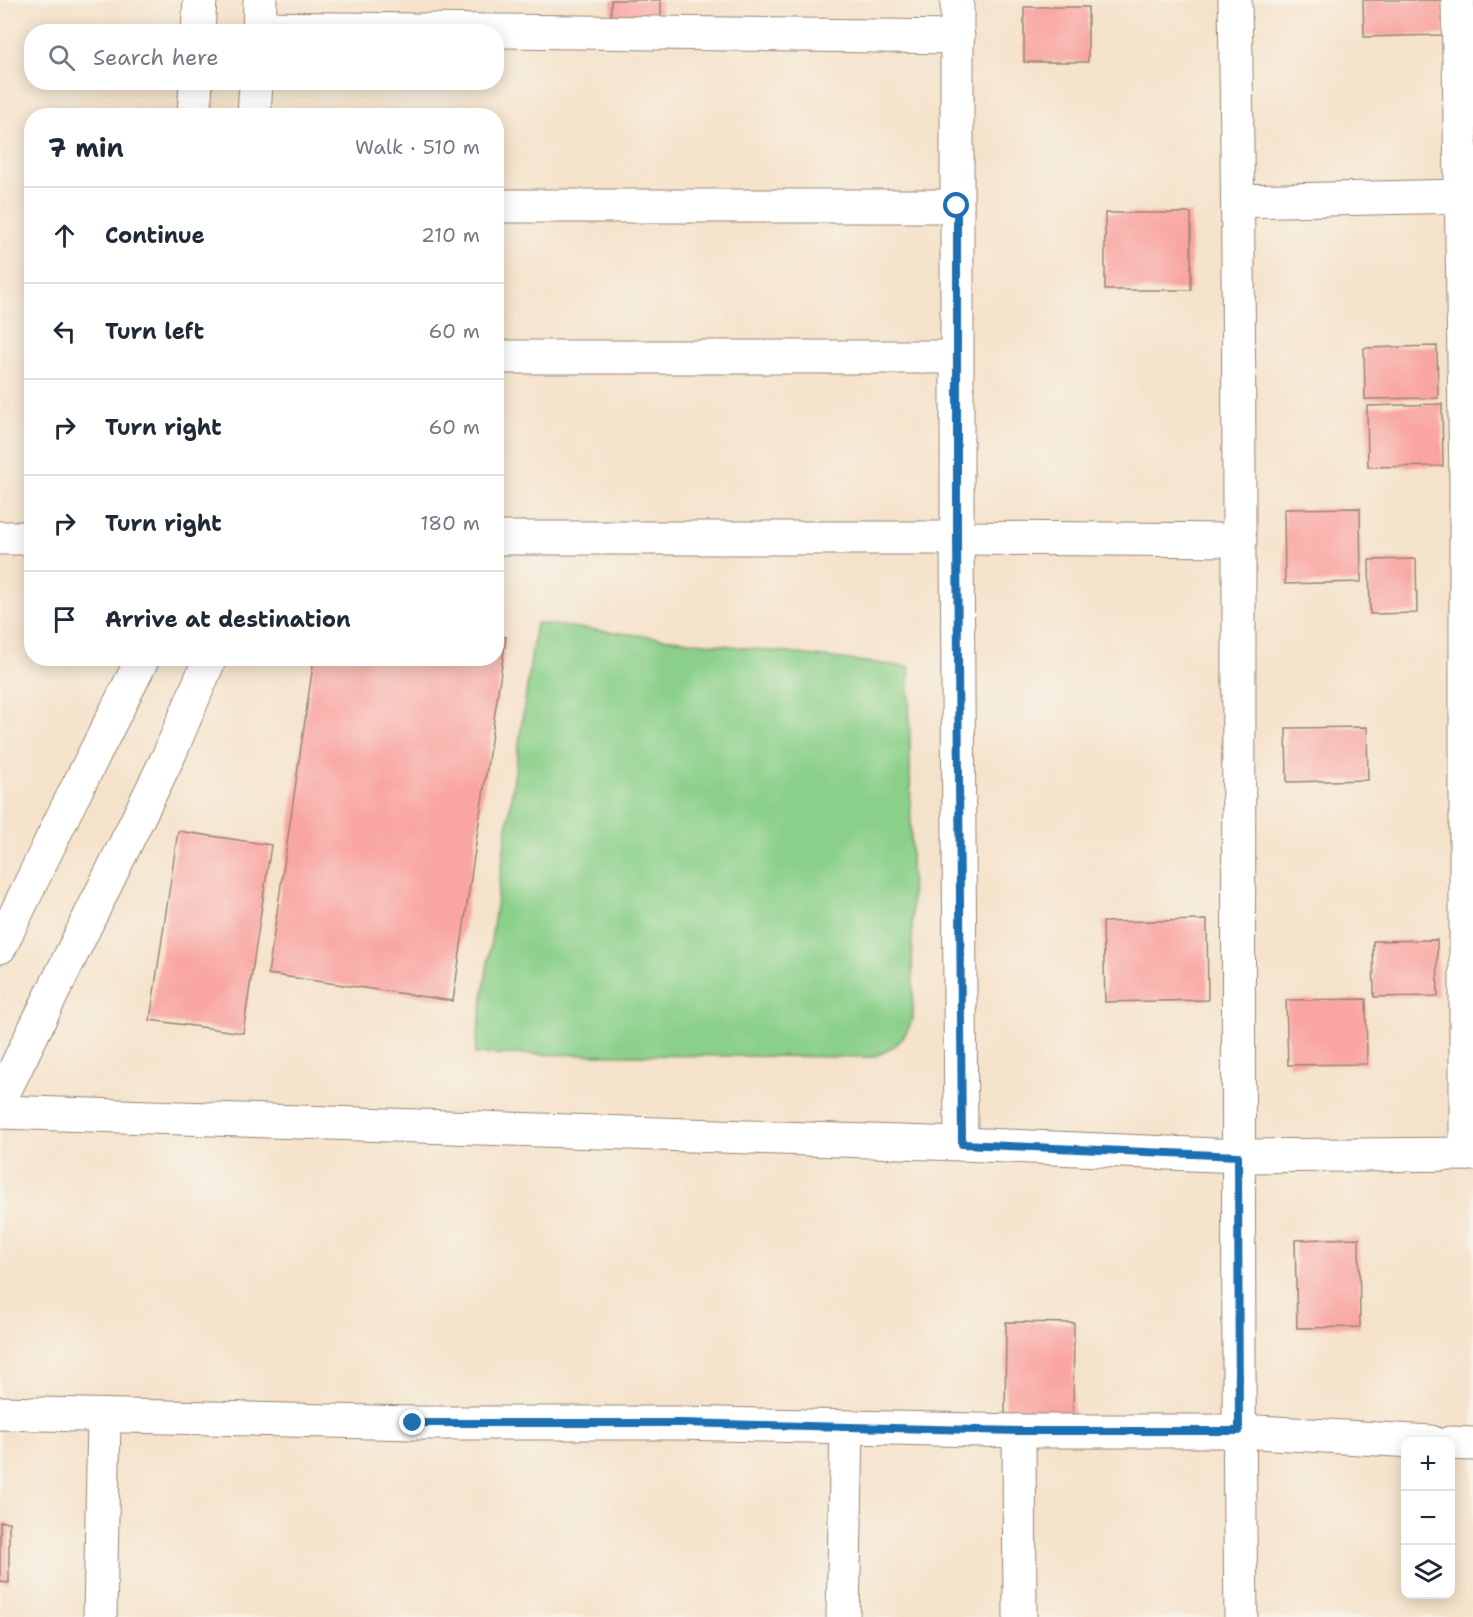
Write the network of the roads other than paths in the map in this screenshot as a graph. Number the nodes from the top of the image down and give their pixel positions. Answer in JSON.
{"nodes":[{"id":1,"x":200,"y":0,"type":"edge"},
{"id":2,"x":957,"y":0,"type":"edge"},
{"id":3,"x":1235,"y":0,"type":"edge"},
{"id":4,"x":1458,"y":0,"type":"edge"},
{"id":5,"x":259,"y":20,"type":"edge"},
{"id":6,"x":198,"y":24,"type":"edge"},
{"id":7,"x":423,"y":24,"type":"edge"},
{"id":8,"x":504,"y":26,"type":"edge"},
{"id":9,"x":957,"y":37,"type":"junction"},
{"id":10,"x":196,"y":90,"type":"edge"},
{"id":11,"x":256,"y":90,"type":"edge"},
{"id":12,"x":194,"y":108,"type":"edge"},
{"id":13,"x":254,"y":108,"type":"edge"},
{"id":14,"x":1461,"y":196,"type":"junction"},
{"id":15,"x":1239,"y":201,"type":"junction"},
{"id":16,"x":504,"y":206,"type":"edge"},
{"id":17,"x":957,"y":206,"type":"junction"},
{"id":18,"x":504,"y":357,"type":"edge"},
{"id":19,"x":956,"y":357,"type":"junction"},
{"id":20,"x":1469,"y":480,"type":"edge"},
{"id":21,"x":0,"y":538,"type":"edge"},
{"id":22,"x":24,"y":538,"type":"edge"},
{"id":23,"x":504,"y":538,"type":"edge"},
{"id":24,"x":957,"y":538,"type":"junction"},
{"id":25,"x":1240,"y":540,"type":"junction"},
{"id":26,"x":139,"y":666,"type":"edge"},
{"id":27,"x":207,"y":666,"type":"edge"},
{"id":28,"x":1469,"y":672,"type":"edge"},
{"id":29,"x":1469,"y":850,"type":"edge"},
{"id":30,"x":0,"y":947,"type":"edge"},
{"id":31,"x":0,"y":1100,"type":"edge"},
{"id":32,"x":0,"y":1112,"type":"edge"},
{"id":33,"x":962,"y":1144,"type":"junction"},
{"id":34,"x":1469,"y":1154,"type":"edge"},
{"id":35,"x":1238,"y":1156,"type":"junction"},
{"id":36,"x":0,"y":1413,"type":"edge"},
{"id":37,"x":104,"y":1416,"type":"junction"},
{"id":38,"x":847,"y":1427,"type":"junction"},
{"id":39,"x":1019,"y":1431,"type":"junction"},
{"id":40,"x":1239,"y":1431,"type":"junction"},
{"id":41,"x":1401,"y":1440,"type":"edge"},
{"id":42,"x":1455,"y":1443,"type":"edge"},
{"id":43,"x":1473,"y":1444,"type":"edge"},
{"id":44,"x":100,"y":1617,"type":"edge"},
{"id":45,"x":843,"y":1617,"type":"edge"},
{"id":46,"x":1020,"y":1617,"type":"edge"},
{"id":47,"x":1241,"y":1617,"type":"edge"}],
"edges":[{"from":1,"to":6,"type":"street"},
{"from":2,"to":9,"type":"street"},
{"from":3,"to":15,"type":"street"},
{"from":4,"to":14,"type":"street"},
{"from":5,"to":7,"type":"street"},
{"from":8,"to":9,"type":"street"},
{"from":9,"to":17,"type":"street"},
{"from":10,"to":12,"type":"street"},
{"from":11,"to":13,"type":"street"},
{"from":14,"to":15,"type":"street"},
{"from":14,"to":20,"type":"street"},
{"from":15,"to":25,"type":"street"},
{"from":16,"to":17,"type":"street"},
{"from":17,"to":19,"type":"street"},
{"from":18,"to":19,"type":"street"},
{"from":19,"to":24,"type":"street"},
{"from":20,"to":28,"type":"street"},
{"from":21,"to":22,"type":"street"},
{"from":23,"to":24,"type":"street"},
{"from":24,"to":25,"type":"street"},
{"from":24,"to":33,"type":"street"},
{"from":25,"to":35,"type":"street"},
{"from":26,"to":30,"type":"street"},
{"from":27,"to":31,"type":"street"},
{"from":28,"to":29,"type":"street"},
{"from":29,"to":34,"type":"street"},
{"from":32,"to":33,"type":"street"},
{"from":33,"to":35,"type":"street"},
{"from":34,"to":35,"type":"street"},
{"from":35,"to":40,"type":"street"},
{"from":36,"to":37,"type":"street"},
{"from":37,"to":38,"type":"street"},
{"from":37,"to":44,"type":"street"},
{"from":38,"to":39,"type":"street"},
{"from":38,"to":45,"type":"street"},
{"from":39,"to":40,"type":"street"},
{"from":39,"to":46,"type":"street"},
{"from":40,"to":41,"type":"street"},
{"from":40,"to":47,"type":"street"},
{"from":42,"to":43,"type":"street"}]}
